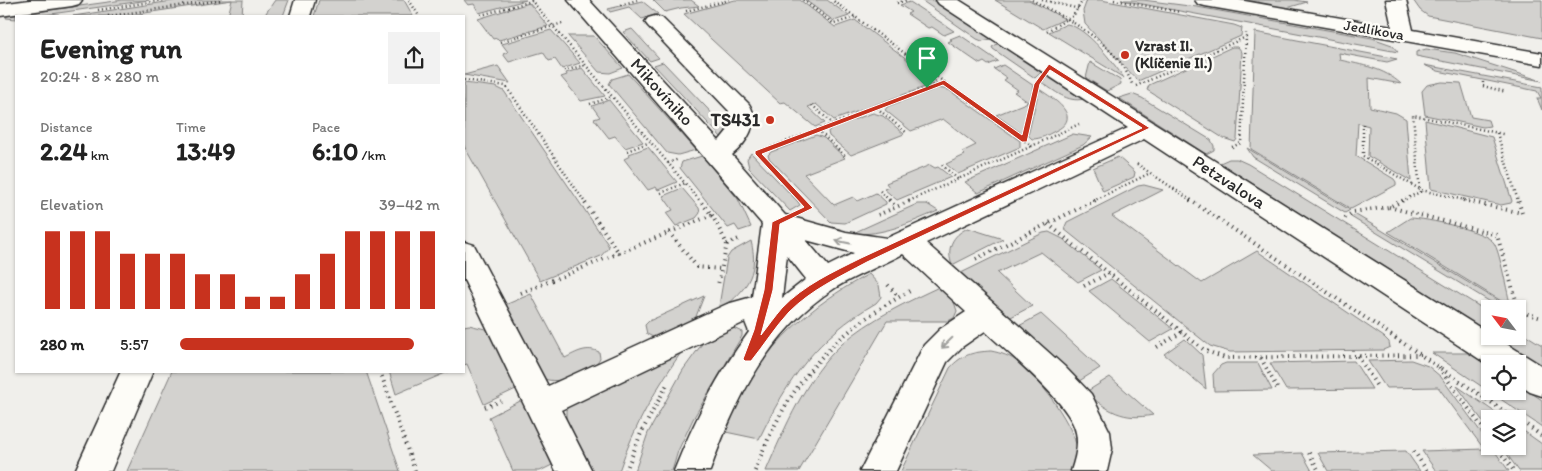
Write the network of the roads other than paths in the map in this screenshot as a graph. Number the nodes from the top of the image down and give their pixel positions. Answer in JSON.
{"nodes":[{"id":1,"x":72,"y":0,"type":"edge"},
{"id":2,"x":305,"y":0,"type":"edge"},
{"id":3,"x":578,"y":0,"type":"edge"},
{"id":4,"x":946,"y":0,"type":"edge"},
{"id":5,"x":1205,"y":0,"type":"edge"},
{"id":6,"x":1396,"y":0,"type":"edge"},
{"id":7,"x":0,"y":10,"type":"edge"},
{"id":8,"x":300,"y":15,"type":"edge"},
{"id":9,"x":655,"y":22,"type":"dead end"},
{"id":10,"x":1404,"y":35,"type":"junction"},
{"id":11,"x":1542,"y":59,"type":"edge"},
{"id":12,"x":1147,"y":128,"type":"junction"},
{"id":13,"x":718,"y":154,"type":"junction"},
{"id":14,"x":776,"y":222,"type":"junction"},
{"id":15,"x":899,"y":244,"type":"junction"},
{"id":16,"x":465,"y":254,"type":"edge"},
{"id":17,"x":824,"y":281,"type":"junction"},
{"id":18,"x":775,"y":309,"type":"junction"},
{"id":19,"x":986,"y":314,"type":"junction"},
{"id":20,"x":1498,"y":355,"type":"edge"},
{"id":21,"x":1526,"y":372,"type":"edge"},
{"id":22,"x":136,"y":373,"type":"edge"},
{"id":23,"x":1542,"y":383,"type":"edge"},
{"id":24,"x":541,"y":404,"type":"junction"},
{"id":25,"x":93,"y":471,"type":"edge"},
{"id":26,"x":574,"y":471,"type":"edge"},
{"id":27,"x":692,"y":471,"type":"edge"},
{"id":28,"x":878,"y":471,"type":"edge"},
{"id":29,"x":1089,"y":471,"type":"edge"}],
"edges":[{"from":1,"to":7,"type":"street"},
{"from":2,"to":8,"type":"street"},
{"from":3,"to":13,"type":"street","name":"Mikovíniho"},
{"from":4,"to":12,"type":"street","name":"Petzvalova"},
{"from":5,"to":10,"type":"street","name":"Jedlíkova"},
{"from":6,"to":10,"type":"street"},
{"from":9,"to":13,"type":"street"},
{"from":10,"to":11,"type":"street","name":"Jedlíkova"},
{"from":12,"to":15,"type":"street"},
{"from":12,"to":20,"type":"street","name":"Petzvalova"},
{"from":13,"to":14,"type":"street","name":"Mikovíniho"},
{"from":15,"to":14,"type":"street","one_way":true},
{"from":14,"to":17,"type":"street","name":"Mikovíniho"},
{"from":14,"to":18,"type":"street"},
{"from":15,"to":17,"type":"street"},
{"from":15,"to":19,"type":"street"},
{"from":16,"to":24,"type":"street"},
{"from":17,"to":18,"type":"street"},
{"from":18,"to":24,"type":"street"},
{"from":18,"to":27,"type":"street"},
{"from":19,"to":28,"type":"street","one_way":true},
{"from":19,"to":29,"type":"street"},
{"from":21,"to":23,"type":"street"},
{"from":22,"to":25,"type":"street"},
{"from":24,"to":26,"type":"street"}]}
